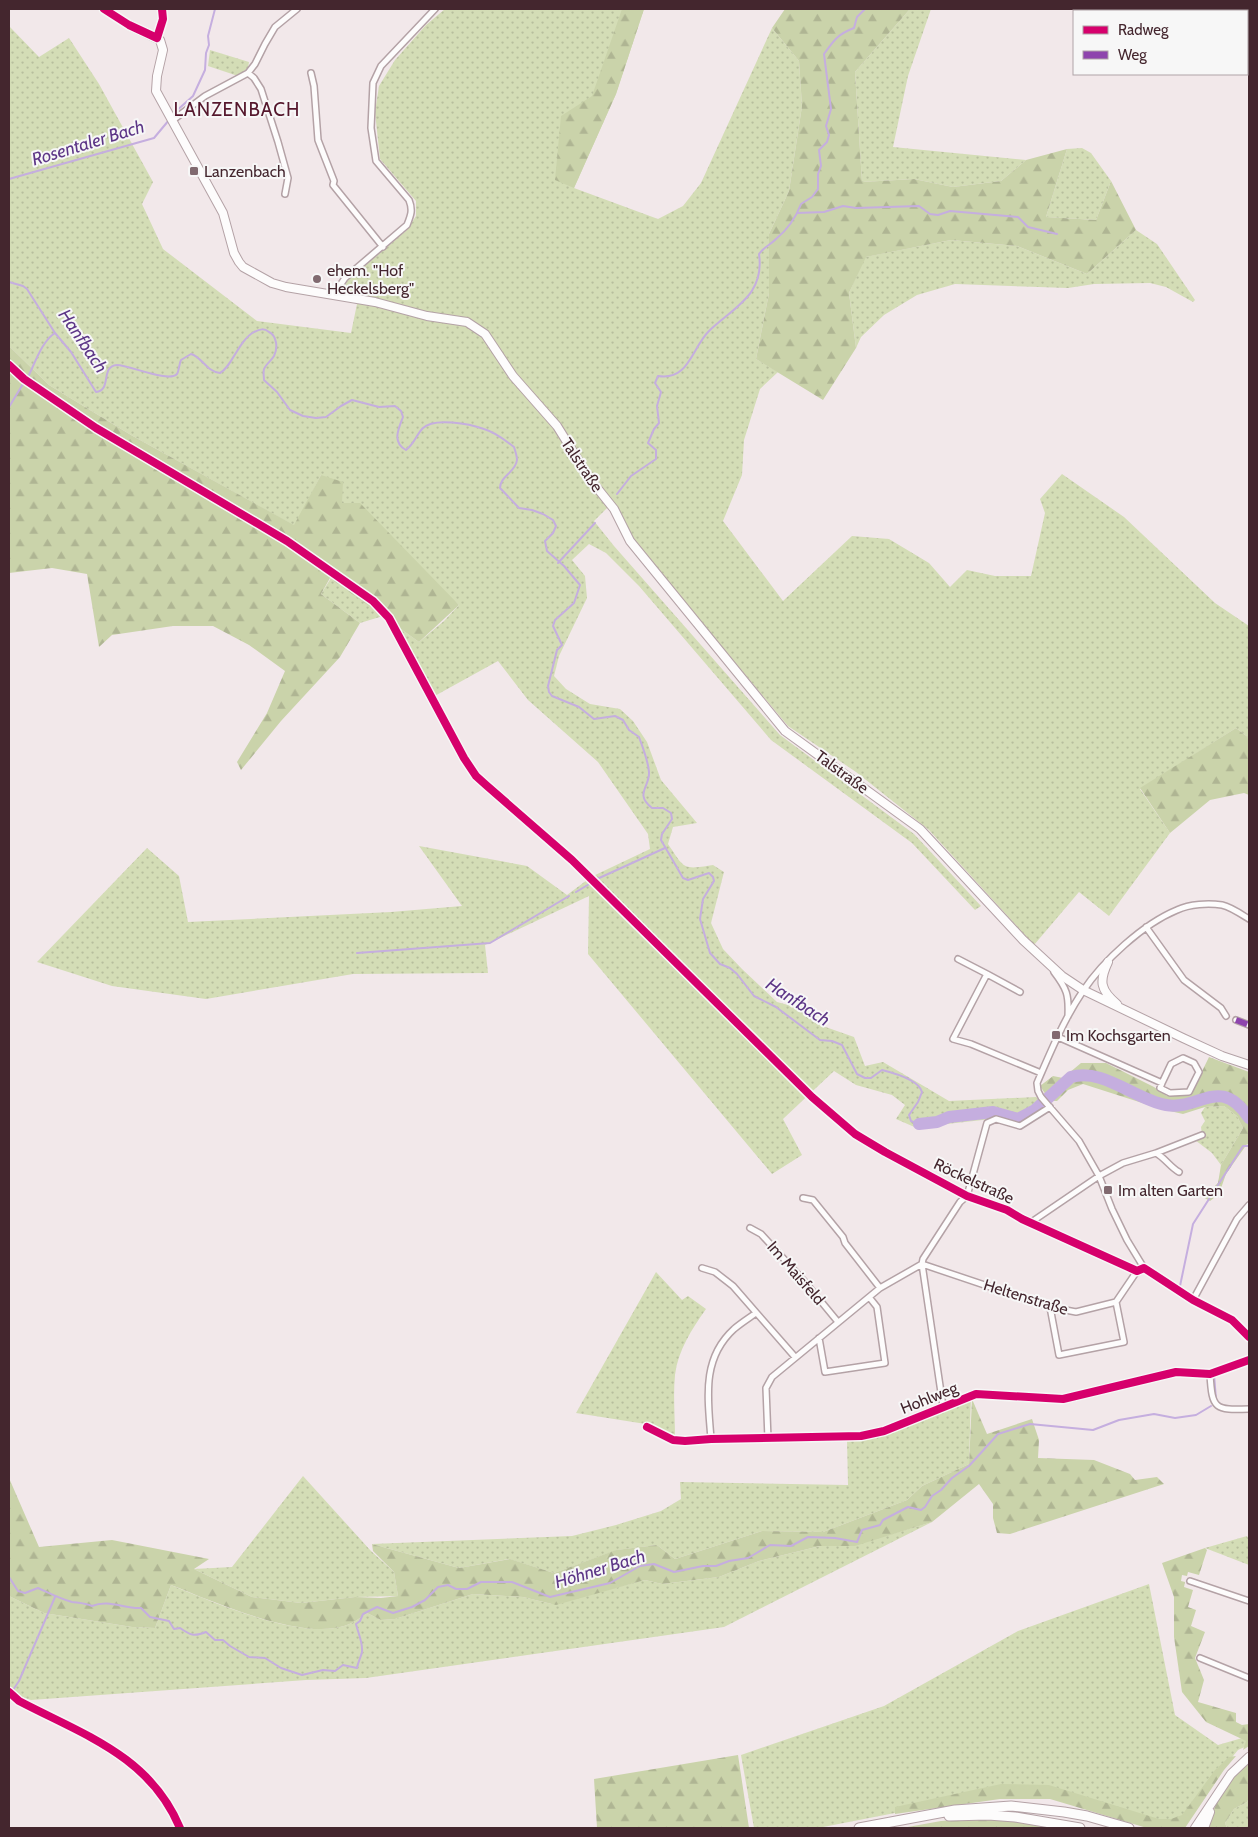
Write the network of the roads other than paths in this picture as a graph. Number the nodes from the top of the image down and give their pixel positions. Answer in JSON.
{"nodes":[{"id":1,"x":104,"y":9,"type":"edge"},
{"id":2,"x":162,"y":9,"type":"edge"},
{"id":3,"x":297,"y":9,"type":"edge"},
{"id":4,"x":435,"y":9,"type":"edge"},
{"id":5,"x":157,"y":38,"type":"junction"},
{"id":6,"x":310,"y":72,"type":"dead end"},
{"id":7,"x":248,"y":73,"type":"junction"},
{"id":8,"x":173,"y":120,"type":"junction"},
{"id":9,"x":285,"y":194,"type":"dead end"},
{"id":10,"x":382,"y":246,"type":"junction"},
{"id":11,"x":338,"y":295,"type":"junction"},
{"id":12,"x":1249,"y":919,"type":"edge"},
{"id":13,"x":1146,"y":927,"type":"junction"},
{"id":14,"x":958,"y":959,"type":"dead end"},
{"id":15,"x":1043,"y":959,"type":"junction"},
{"id":16,"x":1108,"y":962,"type":"junction"},
{"id":17,"x":987,"y":974,"type":"junction"},
{"id":18,"x":1083,"y":990,"type":"junction"},
{"id":19,"x":1020,"y":992,"type":"dead end"},
{"id":20,"x":1124,"y":1010,"type":"junction"},
{"id":21,"x":1226,"y":1016,"type":"dead end"},
{"id":22,"x":1068,"y":1019,"type":"junction"},
{"id":23,"x":1236,"y":1020,"type":"dead end"},
{"id":24,"x":1249,"y":1025,"type":"edge"},
{"id":25,"x":1058,"y":1037,"type":"junction"},
{"id":26,"x":1249,"y":1065,"type":"edge"},
{"id":27,"x":1041,"y":1073,"type":"junction"},
{"id":28,"x":1162,"y":1083,"type":"junction"},
{"id":29,"x":812,"y":1097,"type":"dead end"},
{"id":30,"x":1049,"y":1105,"type":"junction"},
{"id":31,"x":1202,"y":1135,"type":"dead end"},
{"id":32,"x":1156,"y":1153,"type":"junction"},
{"id":33,"x":1179,"y":1172,"type":"dead end"},
{"id":34,"x":1099,"y":1176,"type":"junction"},
{"id":35,"x":967,"y":1196,"type":"junction"},
{"id":36,"x":803,"y":1198,"type":"dead end"},
{"id":37,"x":1249,"y":1205,"type":"edge"},
{"id":38,"x":1030,"y":1223,"type":"junction"},
{"id":39,"x":750,"y":1228,"type":"dead end"},
{"id":40,"x":922,"y":1264,"type":"junction"},
{"id":41,"x":702,"y":1268,"type":"dead end"},
{"id":42,"x":1144,"y":1268,"type":"junction"},
{"id":43,"x":1137,"y":1271,"type":"junction"},
{"id":44,"x":880,"y":1288,"type":"junction"},
{"id":45,"x":869,"y":1297,"type":"junction"},
{"id":46,"x":1193,"y":1300,"type":"junction"},
{"id":47,"x":1116,"y":1302,"type":"junction"},
{"id":48,"x":1050,"y":1307,"type":"junction"},
{"id":49,"x":756,"y":1313,"type":"junction"},
{"id":50,"x":838,"y":1322,"type":"junction"},
{"id":51,"x":1249,"y":1337,"type":"edge"},
{"id":52,"x":819,"y":1338,"type":"junction"},
{"id":53,"x":795,"y":1357,"type":"junction"},
{"id":54,"x":1249,"y":1360,"type":"edge"},
{"id":55,"x":1210,"y":1374,"type":"junction"},
{"id":56,"x":943,"y":1406,"type":"junction"},
{"id":57,"x":1249,"y":1409,"type":"edge"},
{"id":58,"x":647,"y":1427,"type":"dead end"},
{"id":59,"x":768,"y":1438,"type":"junction"},
{"id":60,"x":711,"y":1439,"type":"junction"},
{"id":61,"x":1190,"y":1580,"type":"dead end"},
{"id":62,"x":1249,"y":1602,"type":"edge"},
{"id":63,"x":1200,"y":1658,"type":"dead end"},
{"id":64,"x":1249,"y":1678,"type":"edge"},
{"id":65,"x":1249,"y":1757,"type":"edge"},
{"id":66,"x":1214,"y":1800,"type":"junction"},
{"id":67,"x":922,"y":1818,"type":"junction"},
{"id":68,"x":859,"y":1828,"type":"edge"},
{"id":69,"x":1080,"y":1828,"type":"edge"},
{"id":70,"x":1129,"y":1828,"type":"edge"},
{"id":71,"x":1195,"y":1828,"type":"edge"},
{"id":72,"x":1204,"y":1828,"type":"edge"}],
"edges":[{"from":1,"to":5,"type":"main road"},
{"from":2,"to":5,"type":"street"},
{"from":3,"to":7,"type":"street"},
{"from":4,"to":10,"type":"street"},
{"from":5,"to":8,"type":"main road","name":"Talstraße"},
{"from":6,"to":10,"type":"street"},
{"from":7,"to":8,"type":"street"},
{"from":7,"to":9,"type":"street"},
{"from":8,"to":11,"type":"main road","name":"Talstraße"},
{"from":10,"to":11,"type":"street"},
{"from":11,"to":15,"type":"main road","name":"Talstraße"},
{"from":12,"to":13,"type":"street"},
{"from":13,"to":16,"type":"street"},
{"from":13,"to":21,"type":"street"},
{"from":14,"to":17,"type":"street"},
{"from":15,"to":18,"type":"main road","name":"Talstraße"},
{"from":15,"to":22,"type":"street"},
{"from":16,"to":18,"type":"street"},
{"from":16,"to":20,"type":"main road"},
{"from":17,"to":19,"type":"street"},
{"from":17,"to":27,"type":"street"},
{"from":18,"to":20,"type":"main road","name":"Talstraße"},
{"from":18,"to":22,"type":"street"},
{"from":20,"to":26,"type":"main road","name":"Talstraße"},
{"from":22,"to":25,"type":"street"},
{"from":23,"to":24,"type":"street"},
{"from":25,"to":27,"type":"street"},
{"from":25,"to":28,"type":"street"},
{"from":27,"to":30,"type":"street"},
{"from":28,"to":28,"type":"street"},
{"from":29,"to":35,"type":"street","name":"Röckelstraße"},
{"from":30,"to":34,"type":"street"},
{"from":30,"to":35,"type":"street","name":"Röckelstraße"},
{"from":31,"to":32,"type":"street"},
{"from":32,"to":33,"type":"street"},
{"from":32,"to":34,"type":"street"},
{"from":34,"to":38,"type":"street"},
{"from":34,"to":42,"type":"street"},
{"from":35,"to":38,"type":"street","name":"Röckelstraße"},
{"from":35,"to":40,"type":"street"},
{"from":36,"to":44,"type":"street"},
{"from":37,"to":46,"type":"street"},
{"from":38,"to":43,"type":"street","name":"Röckelstraße"},
{"from":39,"to":50,"type":"street","name":"Im Maisfeld"},
{"from":40,"to":44,"type":"street"},
{"from":40,"to":48,"type":"street","name":"Heltenstraße"},
{"from":40,"to":56,"type":"street"},
{"from":41,"to":49,"type":"street"},
{"from":42,"to":43,"type":"street"},
{"from":42,"to":46,"type":"street"},
{"from":43,"to":47,"type":"street"},
{"from":44,"to":45,"type":"street"},
{"from":45,"to":50,"type":"street"},
{"from":45,"to":52,"type":"street"},
{"from":46,"to":51,"type":"street"},
{"from":47,"to":48,"type":"street","name":"Heltenstraße"},
{"from":47,"to":48,"type":"street"},
{"from":49,"to":53,"type":"street"},
{"from":49,"to":60,"type":"street"},
{"from":50,"to":52,"type":"street"},
{"from":52,"to":53,"type":"street"},
{"from":53,"to":59,"type":"street"},
{"from":54,"to":55,"type":"street","name":"Hohlweg"},
{"from":55,"to":56,"type":"street","name":"Hohlweg"},
{"from":55,"to":57,"type":"street"},
{"from":56,"to":59,"type":"street","name":"Hohlweg"},
{"from":58,"to":60,"type":"street","name":"Hohlweg"},
{"from":59,"to":60,"type":"street","name":"Hohlweg"},
{"from":61,"to":62,"type":"street"},
{"from":63,"to":64,"type":"street"},
{"from":65,"to":66,"type":"main road"},
{"from":66,"to":71,"type":"main road"},
{"from":66,"to":72,"type":"main road"},
{"from":67,"to":68,"type":"main road"},
{"from":67,"to":69,"type":"main road"},
{"from":67,"to":70,"type":"main road"}]}
